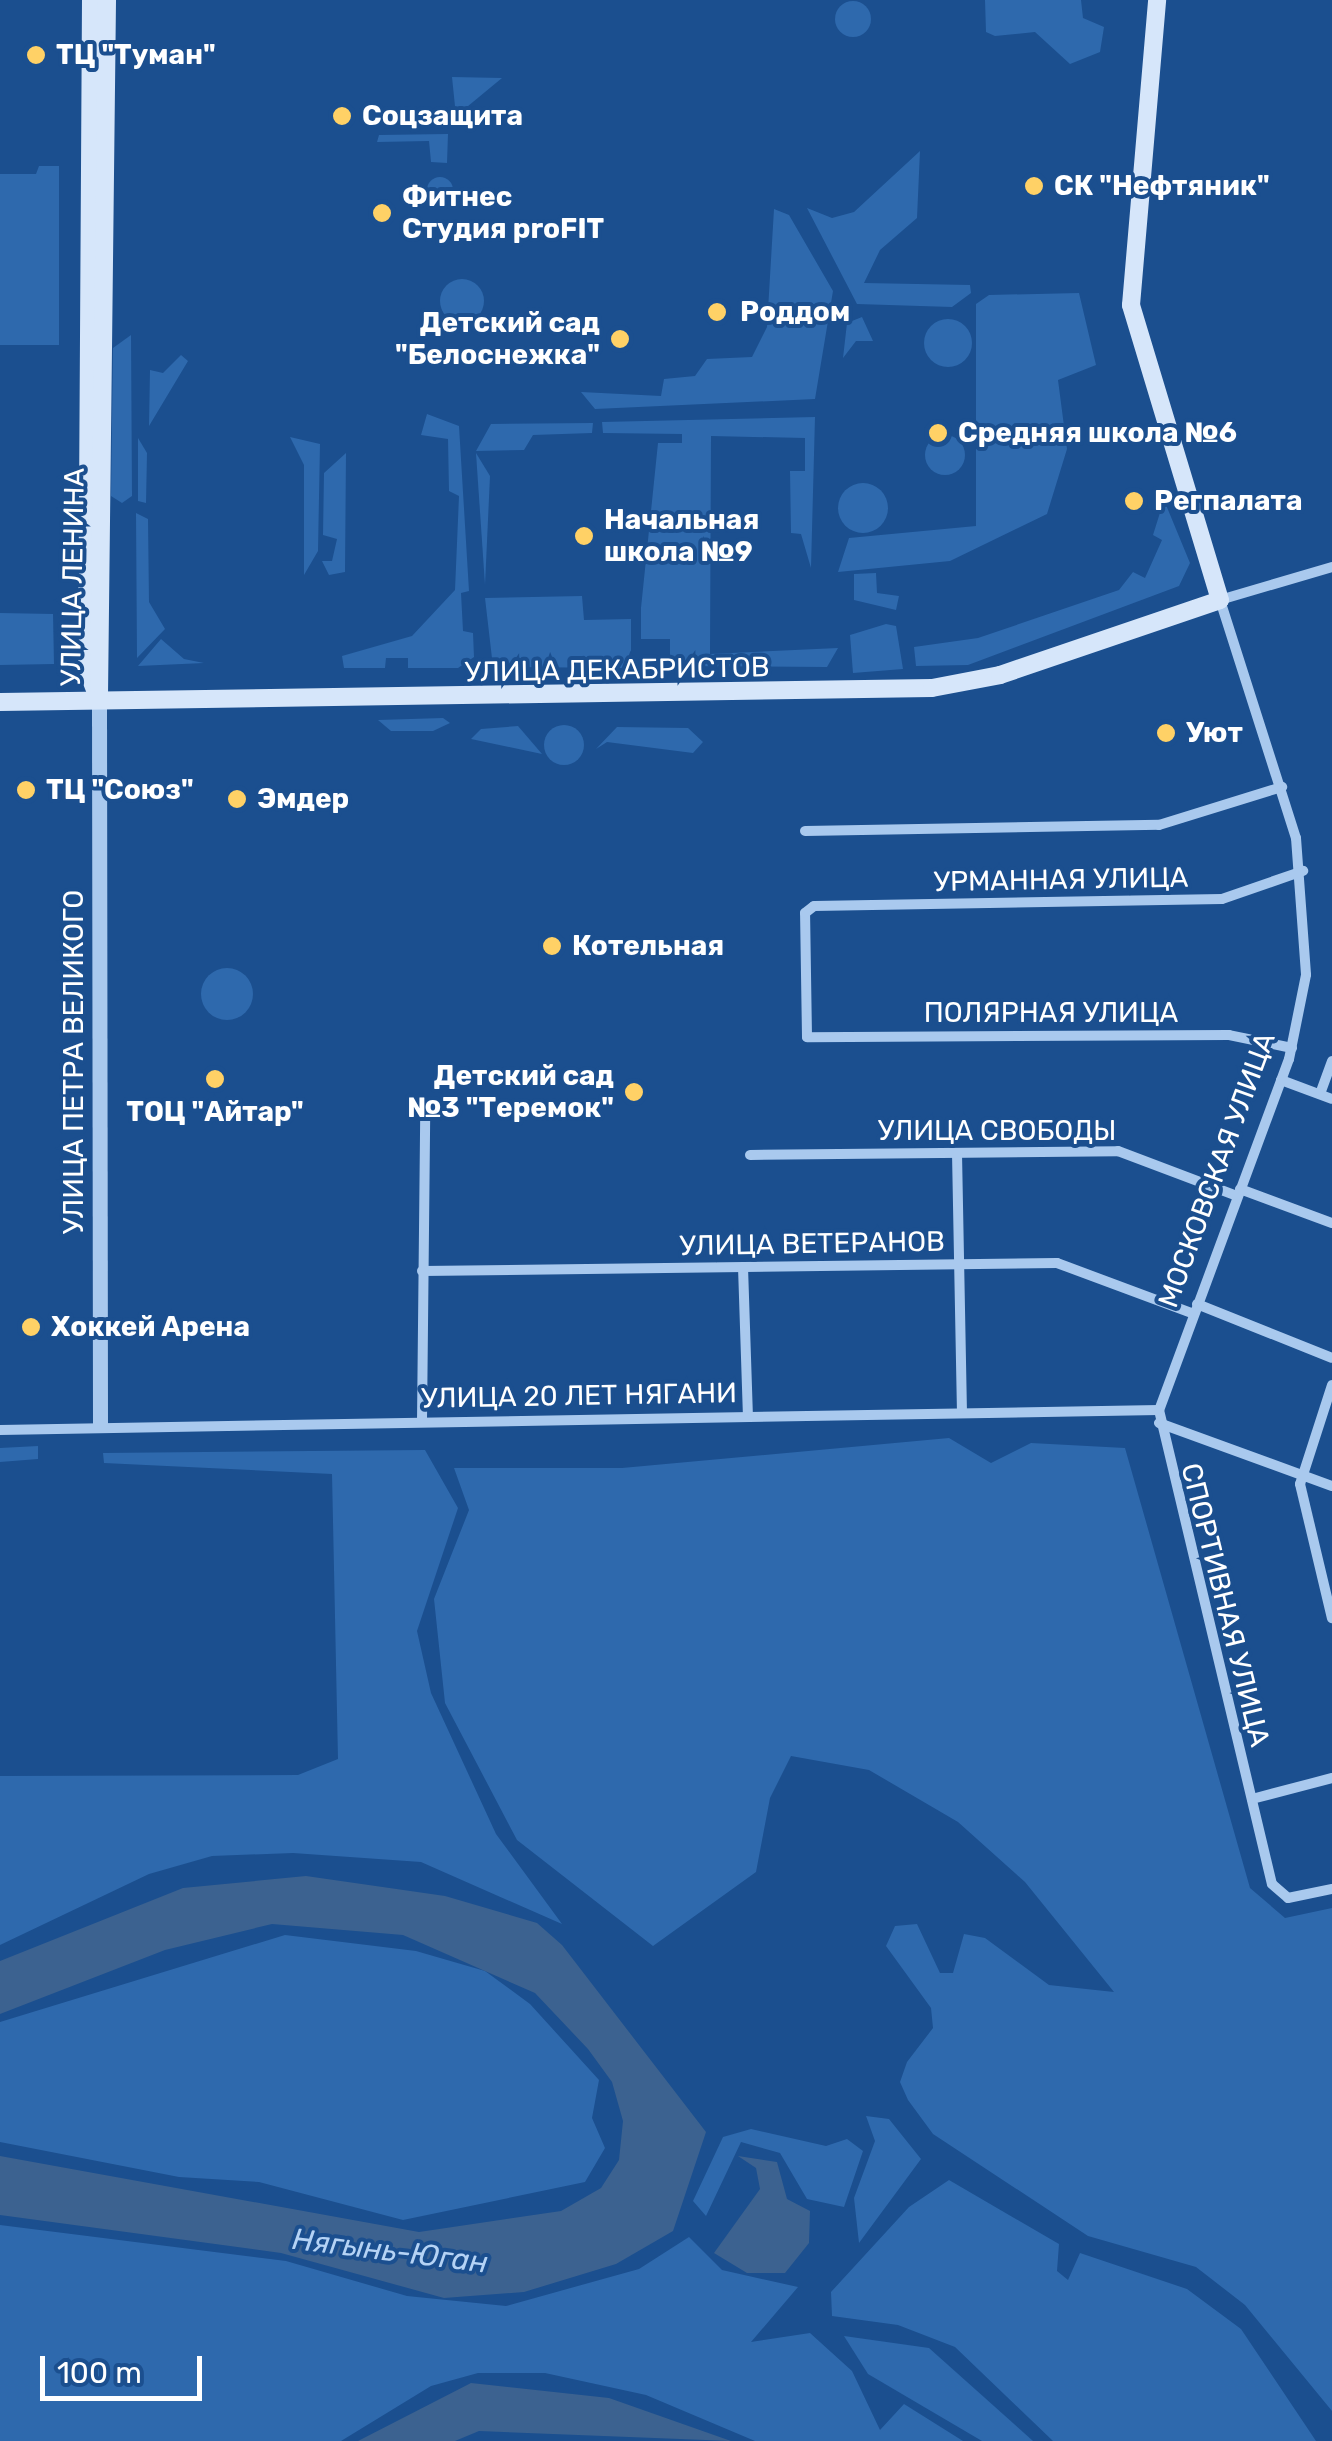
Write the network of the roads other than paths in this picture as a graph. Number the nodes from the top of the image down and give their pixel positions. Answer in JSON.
{"nodes":[{"id":1,"x":90,"y":0,"type":"edge"},
{"id":2,"x":106,"y":0,"type":"edge"},
{"id":3,"x":1157,"y":0,"type":"edge"},
{"id":4,"x":98,"y":115,"type":"junction"},
{"id":5,"x":1332,"y":567,"type":"edge"},
{"id":6,"x":1220,"y":600,"type":"junction"},
{"id":7,"x":98,"y":700,"type":"junction"},
{"id":8,"x":0,"y":702,"type":"edge"},
{"id":9,"x":1282,"y":787,"type":"junction"},
{"id":10,"x":805,"y":831,"type":"dead end"},
{"id":11,"x":1303,"y":871,"type":"junction"},
{"id":12,"x":808,"y":1037,"type":"joint"},
{"id":13,"x":1292,"y":1048,"type":"junction"},
{"id":14,"x":1332,"y":1061,"type":"edge"},
{"id":15,"x":1281,"y":1080,"type":"junction"},
{"id":16,"x":1326,"y":1096,"type":"edge"},
{"id":17,"x":425,"y":1112,"type":"dead end"},
{"id":18,"x":957,"y":1153,"type":"junction"},
{"id":19,"x":750,"y":1154,"type":"dead end"},
{"id":20,"x":1238,"y":1192,"type":"junction"},
{"id":21,"x":1332,"y":1223,"type":"edge"},
{"id":22,"x":958,"y":1265,"type":"junction"},
{"id":23,"x":743,"y":1267,"type":"junction"},
{"id":24,"x":422,"y":1271,"type":"junction"},
{"id":25,"x":1195,"y":1309,"type":"junction"},
{"id":26,"x":1332,"y":1358,"type":"edge"},
{"id":27,"x":1332,"y":1384,"type":"edge"},
{"id":28,"x":1159,"y":1410,"type":"junction"},
{"id":29,"x":962,"y":1412,"type":"junction"},
{"id":30,"x":748,"y":1416,"type":"junction"},
{"id":31,"x":422,"y":1421,"type":"junction"},
{"id":32,"x":1159,"y":1423,"type":"junction"},
{"id":33,"x":100,"y":1424,"type":"junction"},
{"id":34,"x":0,"y":1430,"type":"edge"},
{"id":35,"x":1301,"y":1474,"type":"junction"},
{"id":36,"x":1332,"y":1486,"type":"edge"},
{"id":37,"x":1332,"y":1618,"type":"edge"},
{"id":38,"x":1332,"y":1778,"type":"edge"},
{"id":39,"x":1252,"y":1799,"type":"junction"},
{"id":40,"x":1332,"y":1889,"type":"edge"}],
"edges":[{"from":1,"to":4,"type":"main road","name":"УЛИЦА ЛЕНИНА"},
{"from":2,"to":4,"type":"main road","name":"УЛИЦА ЛЕНИНА"},
{"from":3,"to":6,"type":"main road","name":"МОСКОВСКАЯ УЛИЦА"},
{"from":4,"to":7,"type":"main road","name":"УЛИЦА ЛЕНИНА"},
{"from":5,"to":6,"type":"street"},
{"from":6,"to":7,"type":"main road","name":"УЛИЦА ДЕКАБРИСТОВ"},
{"from":6,"to":9,"type":"street","name":"МОСКОВСКАЯ УЛИЦА"},
{"from":7,"to":8,"type":"main road","name":"УЛИЦА ДЕКАБРИСТОВ"},
{"from":7,"to":33,"type":"street","name":"УЛИЦА ПЕТРА ВЕЛИКОГО"},
{"from":9,"to":10,"type":"street"},
{"from":9,"to":11,"type":"street","name":"МОСКОВСКАЯ УЛИЦА"},
{"from":11,"to":12,"type":"street","name":"УРМАННАЯ УЛИЦА"},
{"from":11,"to":13,"type":"street","name":"МОСКОВСКАЯ УЛИЦА"},
{"from":12,"to":13,"type":"street","name":"ПОЛЯРНАЯ УЛИЦА"},
{"from":13,"to":15,"type":"street","name":"МОСКОВСКАЯ УЛИЦА"},
{"from":14,"to":16,"type":"street"},
{"from":15,"to":16,"type":"street"},
{"from":15,"to":20,"type":"street","name":"МОСКОВСКАЯ УЛИЦА"},
{"from":17,"to":24,"type":"street"},
{"from":18,"to":19,"type":"street","name":"УЛИЦА СВОБОДЫ"},
{"from":18,"to":20,"type":"street","name":"УЛИЦА СВОБОДЫ"},
{"from":18,"to":22,"type":"street"},
{"from":20,"to":21,"type":"street","name":"УЛИЦА СВОБОДЫ"},
{"from":20,"to":25,"type":"street","name":"МОСКОВСКАЯ УЛИЦА"},
{"from":22,"to":23,"type":"street","name":"УЛИЦА ВЕТЕРАНОВ"},
{"from":22,"to":25,"type":"street","name":"УЛИЦА ВЕТЕРАНОВ"},
{"from":22,"to":29,"type":"street"},
{"from":23,"to":24,"type":"street","name":"УЛИЦА ВЕТЕРАНОВ"},
{"from":23,"to":30,"type":"street"},
{"from":24,"to":31,"type":"street"},
{"from":25,"to":26,"type":"street","name":"УЛИЦА ВЕТЕРАНОВ"},
{"from":25,"to":28,"type":"street","name":"МОСКОВСКАЯ УЛИЦА"},
{"from":27,"to":35,"type":"street"},
{"from":28,"to":29,"type":"street","name":"УЛИЦА 20 ЛЕТ НЯГАНИ"},
{"from":28,"to":32,"type":"street","name":"МОСКОВСКАЯ УЛИЦА"},
{"from":29,"to":30,"type":"street","name":"УЛИЦА 20 ЛЕТ НЯГАНИ"},
{"from":30,"to":31,"type":"street","name":"УЛИЦА 20 ЛЕТ НЯГАНИ"},
{"from":31,"to":33,"type":"street","name":"УЛИЦА 20 ЛЕТ НЯГАНИ"},
{"from":32,"to":35,"type":"street"},
{"from":32,"to":39,"type":"street","name":"СПОРТИВНАЯ УЛИЦА"},
{"from":33,"to":34,"type":"street","name":"УЛИЦА 20 ЛЕТ НЯГАНИ"},
{"from":35,"to":36,"type":"street"},
{"from":35,"to":37,"type":"street"},
{"from":38,"to":39,"type":"street"},
{"from":39,"to":40,"type":"street","name":"СПОРТИВНАЯ УЛИЦА"}]}
